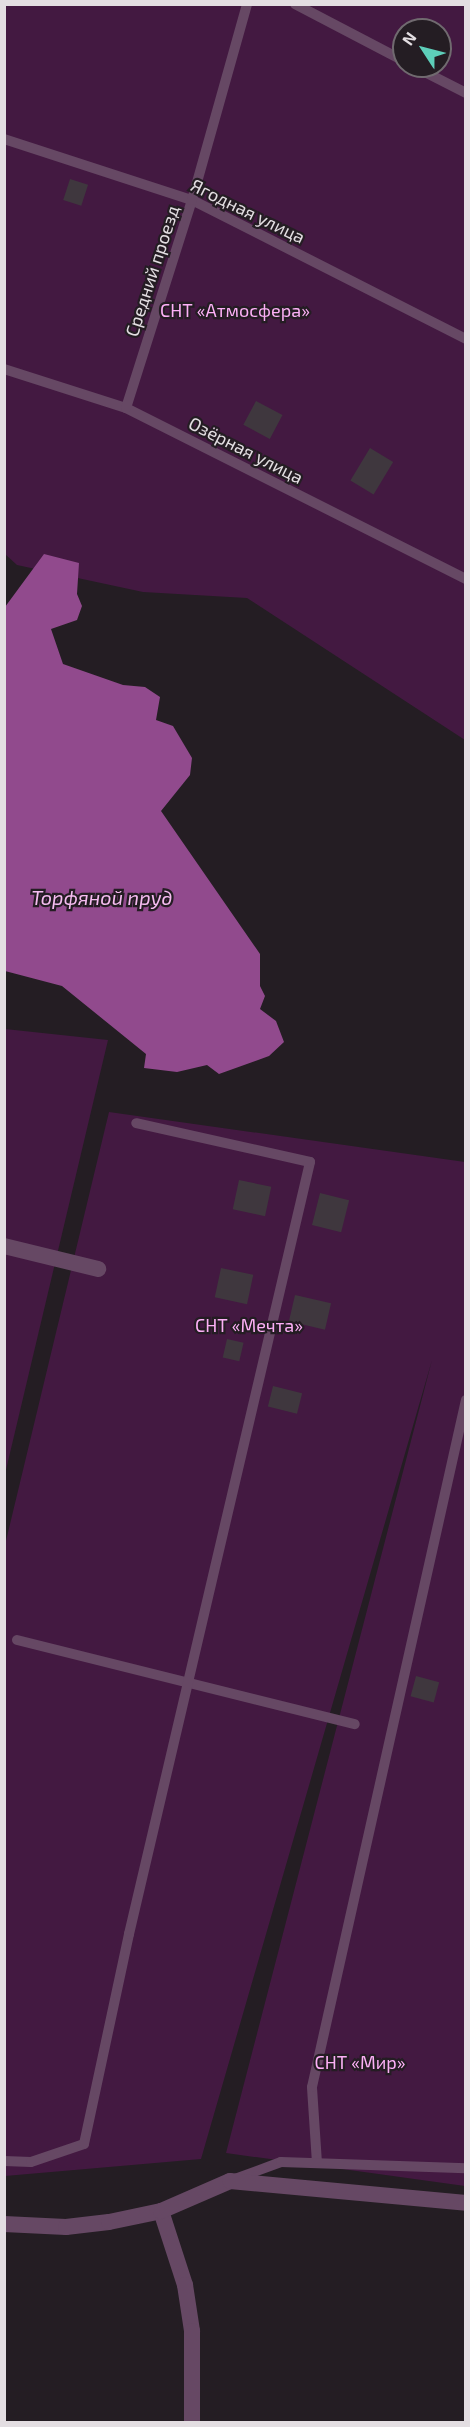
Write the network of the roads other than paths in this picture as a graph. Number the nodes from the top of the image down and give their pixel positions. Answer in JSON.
{"nodes":[{"id":1,"x":247,"y":4,"type":"edge"},
{"id":2,"x":295,"y":4,"type":"edge"},
{"id":3,"x":392,"y":55,"type":"edge"},
{"id":4,"x":436,"y":78,"type":"edge"},
{"id":5,"x":465,"y":93,"type":"edge"},
{"id":6,"x":4,"y":139,"type":"edge"},
{"id":7,"x":192,"y":200,"type":"junction"},
{"id":8,"x":465,"y":339,"type":"edge"},
{"id":9,"x":4,"y":369,"type":"edge"},
{"id":10,"x":126,"y":408,"type":"junction"},
{"id":11,"x":465,"y":579,"type":"edge"},
{"id":12,"x":136,"y":1123,"type":"dead end"},
{"id":13,"x":4,"y":1246,"type":"edge"},
{"id":14,"x":98,"y":1269,"type":"dead end"},
{"id":15,"x":465,"y":1400,"type":"edge"},
{"id":16,"x":17,"y":1640,"type":"dead end"},
{"id":17,"x":189,"y":1682,"type":"junction"},
{"id":18,"x":355,"y":1724,"type":"dead end"},
{"id":19,"x":4,"y":2161,"type":"edge"},
{"id":20,"x":317,"y":2163,"type":"junction"},
{"id":21,"x":465,"y":2168,"type":"edge"},
{"id":22,"x":230,"y":2181,"type":"junction"},
{"id":23,"x":465,"y":2203,"type":"edge"},
{"id":24,"x":161,"y":2211,"type":"junction"},
{"id":25,"x":4,"y":2224,"type":"edge"},
{"id":26,"x":192,"y":2422,"type":"edge"}],
"edges":[{"from":1,"to":7,"type":"lane","name":"Средний проезд"},
{"from":2,"to":3,"type":"lane"},
{"from":4,"to":5,"type":"lane"},
{"from":6,"to":7,"type":"lane","name":"Ягодная улица"},
{"from":7,"to":8,"type":"lane","name":"Ягодная улица"},
{"from":7,"to":10,"type":"lane","name":"Средний проезд"},
{"from":9,"to":10,"type":"lane","name":"Озёрная улица"},
{"from":10,"to":11,"type":"lane","name":"Озёрная улица"},
{"from":12,"to":17,"type":"lane"},
{"from":13,"to":14,"type":"street"},
{"from":15,"to":20,"type":"lane"},
{"from":16,"to":17,"type":"lane"},
{"from":17,"to":18,"type":"lane"},
{"from":17,"to":19,"type":"lane"},
{"from":20,"to":21,"type":"lane"},
{"from":20,"to":22,"type":"lane"},
{"from":22,"to":23,"type":"street"},
{"from":22,"to":24,"type":"street"},
{"from":24,"to":25,"type":"street"},
{"from":24,"to":26,"type":"street"}]}
